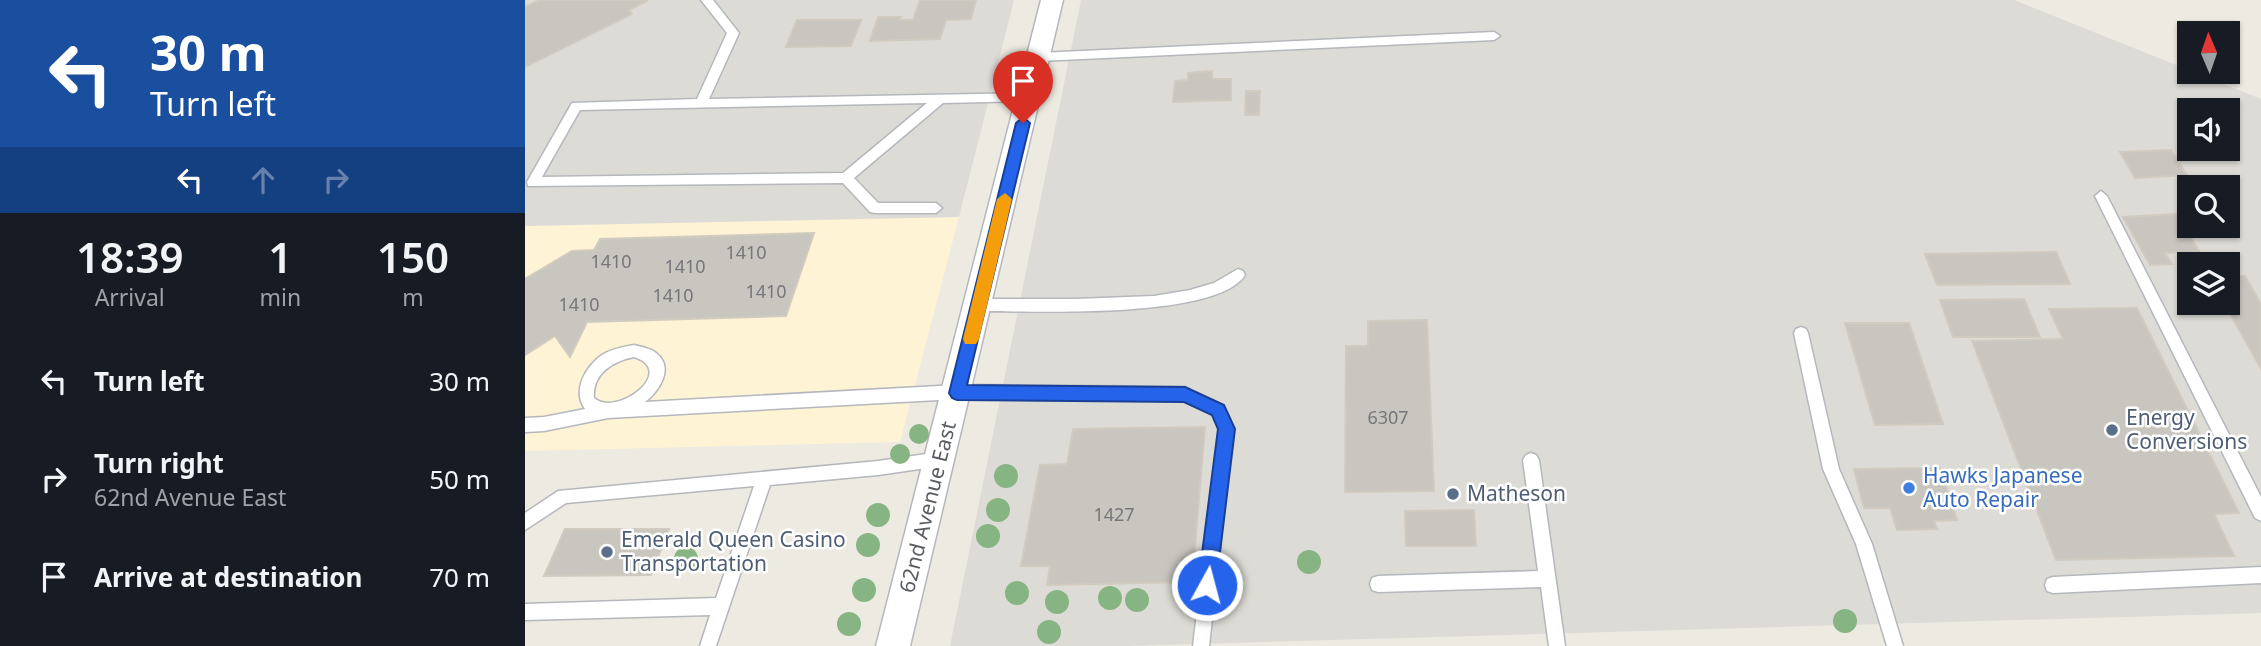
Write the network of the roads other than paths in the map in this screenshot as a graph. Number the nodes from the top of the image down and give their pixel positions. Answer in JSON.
{"nodes":[{"id":1,"x":707,"y":0,"type":"edge"},
{"id":2,"x":1052,"y":0,"type":"edge"},
{"id":3,"x":1494,"y":36,"type":"dead end"},
{"id":4,"x":1039,"y":57,"type":"junction"},
{"id":5,"x":1030,"y":97,"type":"junction"},
{"id":6,"x":940,"y":99,"type":"junction"},
{"id":7,"x":701,"y":104,"type":"junction"},
{"id":8,"x":846,"y":178,"type":"junction"},
{"id":9,"x":529,"y":182,"type":"edge"},
{"id":10,"x":2101,"y":196,"type":"dead end"},
{"id":11,"x":936,"y":208,"type":"dead end"},
{"id":12,"x":1238,"y":275,"type":"dead end"},
{"id":13,"x":979,"y":304,"type":"junction"},
{"id":14,"x":1801,"y":332,"type":"dead end"},
{"id":15,"x":957,"y":393,"type":"junction"},
{"id":16,"x":608,"y":411,"type":"junction"},
{"id":17,"x":525,"y":425,"type":"edge"},
{"id":18,"x":941,"y":458,"type":"junction"},
{"id":19,"x":1531,"y":460,"type":"dead end"},
{"id":20,"x":765,"y":478,"type":"junction"},
{"id":21,"x":2261,"y":513,"type":"edge"},
{"id":22,"x":525,"y":522,"type":"edge"},
{"id":23,"x":2261,"y":575,"type":"edge"},
{"id":24,"x":1547,"y":579,"type":"junction"},
{"id":25,"x":1378,"y":584,"type":"dead end"},
{"id":26,"x":2053,"y":584,"type":"dead end"},
{"id":27,"x":721,"y":607,"type":"junction"},
{"id":28,"x":525,"y":612,"type":"edge"},
{"id":29,"x":708,"y":646,"type":"edge"},
{"id":30,"x":893,"y":646,"type":"edge"},
{"id":31,"x":1201,"y":646,"type":"edge"},
{"id":32,"x":1557,"y":646,"type":"edge"},
{"id":33,"x":1895,"y":646,"type":"edge"}],
"edges":[{"from":1,"to":7,"type":"lane"},
{"from":2,"to":4,"type":"street","name":"62nd Avenue East"},
{"from":3,"to":4,"type":"lane"},
{"from":4,"to":5,"type":"street","name":"62nd Avenue East"},
{"from":5,"to":6,"type":"lane"},
{"from":5,"to":13,"type":"street","name":"62nd Avenue East"},
{"from":6,"to":7,"type":"lane"},
{"from":6,"to":8,"type":"lane"},
{"from":7,"to":9,"type":"lane"},
{"from":8,"to":9,"type":"lane"},
{"from":8,"to":11,"type":"lane"},
{"from":10,"to":21,"type":"lane"},
{"from":12,"to":13,"type":"lane"},
{"from":13,"to":15,"type":"street","name":"62nd Avenue East"},
{"from":14,"to":33,"type":"lane"},
{"from":15,"to":16,"type":"lane"},
{"from":15,"to":18,"type":"street","name":"62nd Avenue East"},
{"from":15,"to":31,"type":"lane"},
{"from":16,"to":16,"type":"lane"},
{"from":16,"to":17,"type":"lane"},
{"from":18,"to":20,"type":"lane"},
{"from":18,"to":30,"type":"street","name":"62nd Avenue East"},
{"from":19,"to":24,"type":"lane"},
{"from":20,"to":22,"type":"lane"},
{"from":20,"to":27,"type":"lane"},
{"from":23,"to":26,"type":"lane"},
{"from":24,"to":25,"type":"lane"},
{"from":24,"to":32,"type":"lane"},
{"from":27,"to":28,"type":"lane"},
{"from":27,"to":29,"type":"lane"}]}
